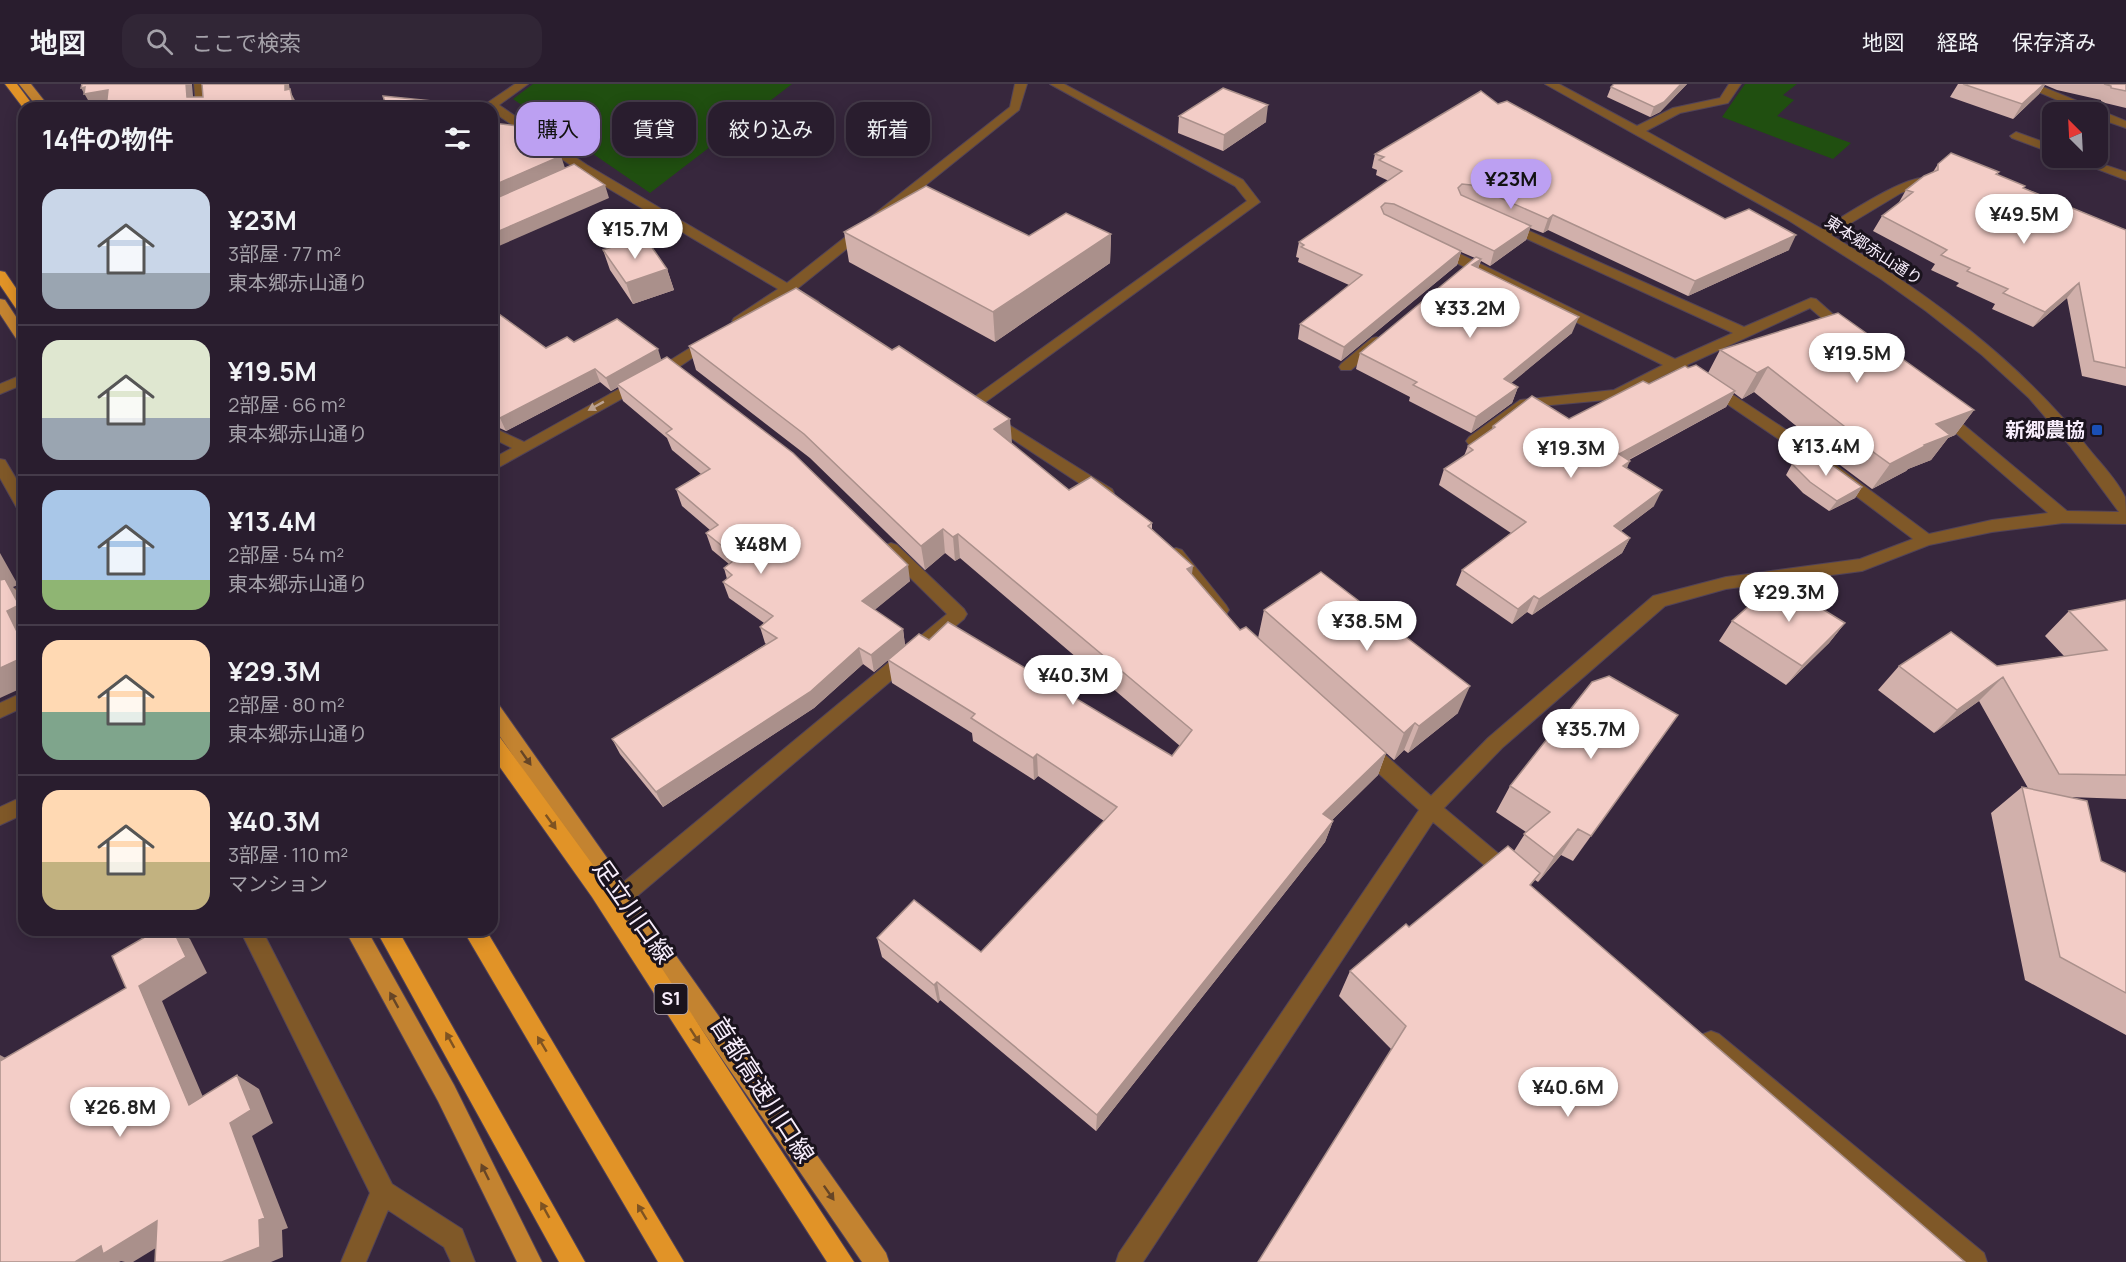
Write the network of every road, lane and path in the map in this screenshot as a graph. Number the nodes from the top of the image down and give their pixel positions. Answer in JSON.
{"nodes":[{"id":1,"x":10,"y":84,"type":"edge"},
{"id":2,"x":26,"y":84,"type":"edge"},
{"id":3,"x":200,"y":84,"type":"edge"},
{"id":4,"x":522,"y":84,"type":"edge"},
{"id":5,"x":1021,"y":84,"type":"edge"},
{"id":6,"x":1056,"y":84,"type":"edge"},
{"id":7,"x":1551,"y":84,"type":"edge"},
{"id":8,"x":1735,"y":84,"type":"edge"},
{"id":9,"x":2026,"y":84,"type":"edge"},
{"id":10,"x":2051,"y":89,"type":"edge"},
{"id":11,"x":24,"y":102,"type":"edge"},
{"id":12,"x":40,"y":102,"type":"edge"},
{"id":13,"x":202,"y":102,"type":"edge"},
{"id":14,"x":496,"y":102,"type":"edge"},
{"id":15,"x":2075,"y":102,"type":"edge"},
{"id":16,"x":498,"y":109,"type":"edge"},
{"id":17,"x":2108,"y":118,"type":"edge"},
{"id":18,"x":2126,"y":125,"type":"edge"},
{"id":19,"x":1636,"y":131,"type":"junction"},
{"id":20,"x":2016,"y":136,"type":"dead end"},
{"id":21,"x":2042,"y":145,"type":"edge"},
{"id":22,"x":2103,"y":168,"type":"edge"},
{"id":23,"x":2126,"y":176,"type":"edge"},
{"id":24,"x":1923,"y":181,"type":"edge"},
{"id":25,"x":1494,"y":219,"type":"edge"},
{"id":26,"x":1823,"y":234,"type":"junction"},
{"id":27,"x":1428,"y":244,"type":"edge"},
{"id":28,"x":0,"y":275,"type":"edge"},
{"id":29,"x":789,"y":288,"type":"junction"},
{"id":30,"x":18,"y":301,"type":"edge"},
{"id":31,"x":0,"y":303,"type":"edge"},
{"id":32,"x":828,"y":313,"type":"edge"},
{"id":33,"x":1390,"y":330,"type":"edge"},
{"id":34,"x":18,"y":331,"type":"edge"},
{"id":35,"x":1743,"y":332,"type":"junction"},
{"id":36,"x":1856,"y":340,"type":"edge"},
{"id":37,"x":674,"y":364,"type":"junction"},
{"id":38,"x":1676,"y":364,"type":"junction"},
{"id":39,"x":1346,"y":367,"type":"dead end"},
{"id":40,"x":692,"y":378,"type":"edge"},
{"id":41,"x":18,"y":382,"type":"edge"},
{"id":42,"x":0,"y":389,"type":"edge"},
{"id":43,"x":951,"y":393,"type":"edge"},
{"id":44,"x":1928,"y":402,"type":"edge"},
{"id":45,"x":970,"y":406,"type":"junction"},
{"id":46,"x":498,"y":435,"type":"edge"},
{"id":47,"x":1474,"y":441,"type":"edge"},
{"id":48,"x":522,"y":447,"type":"junction"},
{"id":49,"x":498,"y":462,"type":"edge"},
{"id":50,"x":0,"y":464,"type":"edge"},
{"id":51,"x":18,"y":496,"type":"edge"},
{"id":52,"x":1123,"y":506,"type":"edge"},
{"id":53,"x":2126,"y":510,"type":"edge"},
{"id":54,"x":2063,"y":517,"type":"junction"},
{"id":55,"x":2126,"y":518,"type":"edge"},
{"id":56,"x":881,"y":539,"type":"edge"},
{"id":57,"x":1926,"y":540,"type":"junction"},
{"id":58,"x":1166,"y":545,"type":"edge"},
{"id":59,"x":18,"y":594,"type":"edge"},
{"id":60,"x":0,"y":602,"type":"edge"},
{"id":61,"x":1230,"y":623,"type":"edge"},
{"id":62,"x":18,"y":702,"type":"edge"},
{"id":63,"x":0,"y":711,"type":"edge"},
{"id":64,"x":498,"y":719,"type":"edge"},
{"id":65,"x":1351,"y":737,"type":"edge"},
{"id":66,"x":498,"y":749,"type":"edge"},
{"id":67,"x":18,"y":807,"type":"edge"},
{"id":68,"x":1431,"y":809,"type":"junction"},
{"id":69,"x":0,"y":817,"type":"edge"},
{"id":70,"x":1521,"y":885,"type":"edge"},
{"id":71,"x":622,"y":896,"type":"junction"},
{"id":72,"x":254,"y":936,"type":"edge"},
{"id":73,"x":359,"y":936,"type":"edge"},
{"id":74,"x":390,"y":936,"type":"edge"},
{"id":75,"x":478,"y":936,"type":"edge"},
{"id":76,"x":1694,"y":1028,"type":"edge"},
{"id":77,"x":383,"y":1194,"type":"junction"},
{"id":78,"x":353,"y":1262,"type":"edge"},
{"id":79,"x":463,"y":1262,"type":"edge"},
{"id":80,"x":530,"y":1262,"type":"edge"},
{"id":81,"x":573,"y":1262,"type":"edge"},
{"id":82,"x":672,"y":1262,"type":"edge"},
{"id":83,"x":842,"y":1262,"type":"edge"},
{"id":84,"x":877,"y":1262,"type":"edge"},
{"id":85,"x":1128,"y":1262,"type":"edge"},
{"id":86,"x":1975,"y":1262,"type":"edge"}],
"edges":[{"from":1,"to":11,"type":"highway"},
{"from":2,"to":12,"type":"main road"},
{"from":3,"to":13,"type":"street"},
{"from":4,"to":14,"type":"street"},
{"from":5,"to":29,"type":"street"},
{"from":6,"to":45,"type":"street"},
{"from":7,"to":19,"type":"street","name":"東本郷赤山通り"},
{"from":8,"to":19,"type":"street"},
{"from":9,"to":10,"type":"street"},
{"from":10,"to":15,"type":"street"},
{"from":16,"to":29,"type":"street"},
{"from":17,"to":18,"type":"street"},
{"from":19,"to":26,"type":"street","name":"東本郷赤山通り"},
{"from":20,"to":21,"type":"street"},
{"from":22,"to":23,"type":"street"},
{"from":24,"to":26,"type":"street"},
{"from":25,"to":35,"type":"street"},
{"from":26,"to":53,"type":"street","name":"東本郷赤山通り"},
{"from":27,"to":38,"type":"street"},
{"from":28,"to":30,"type":"highway"},
{"from":29,"to":32,"type":"street"},
{"from":29,"to":37,"type":"street"},
{"from":31,"to":34,"type":"main road"},
{"from":33,"to":39,"type":"street"},
{"from":35,"to":36,"type":"street"},
{"from":35,"to":38,"type":"street"},
{"from":37,"to":40,"type":"street"},
{"from":37,"to":48,"type":"street","one_way":true},
{"from":38,"to":47,"type":"street"},
{"from":38,"to":57,"type":"street"},
{"from":41,"to":42,"type":"street"},
{"from":43,"to":45,"type":"street"},
{"from":44,"to":54,"type":"street"},
{"from":45,"to":52,"type":"street"},
{"from":46,"to":48,"type":"street"},
{"from":48,"to":49,"type":"street"},
{"from":50,"to":51,"type":"street"},
{"from":54,"to":55,"type":"street"},
{"from":54,"to":57,"type":"street"},
{"from":56,"to":71,"type":"street"},
{"from":57,"to":68,"type":"street"},
{"from":58,"to":61,"type":"street"},
{"from":59,"to":60,"type":"street"},
{"from":62,"to":63,"type":"street"},
{"from":64,"to":71,"type":"main road","name":"足立川口線","one_way":true},
{"from":65,"to":68,"type":"street"},
{"from":66,"to":83,"type":"highway","name":"首都高速川口線","number":"S1","one_way":true},
{"from":67,"to":69,"type":"street"},
{"from":68,"to":70,"type":"street"},
{"from":68,"to":85,"type":"street"},
{"from":71,"to":84,"type":"main road","name":"足立川口線","one_way":true},
{"from":72,"to":77,"type":"street"},
{"from":80,"to":73,"type":"main road","one_way":true},
{"from":81,"to":74,"type":"highway","one_way":true},
{"from":82,"to":75,"type":"highway","one_way":true},
{"from":76,"to":86,"type":"street"},
{"from":77,"to":78,"type":"street"},
{"from":77,"to":79,"type":"street"}]}
